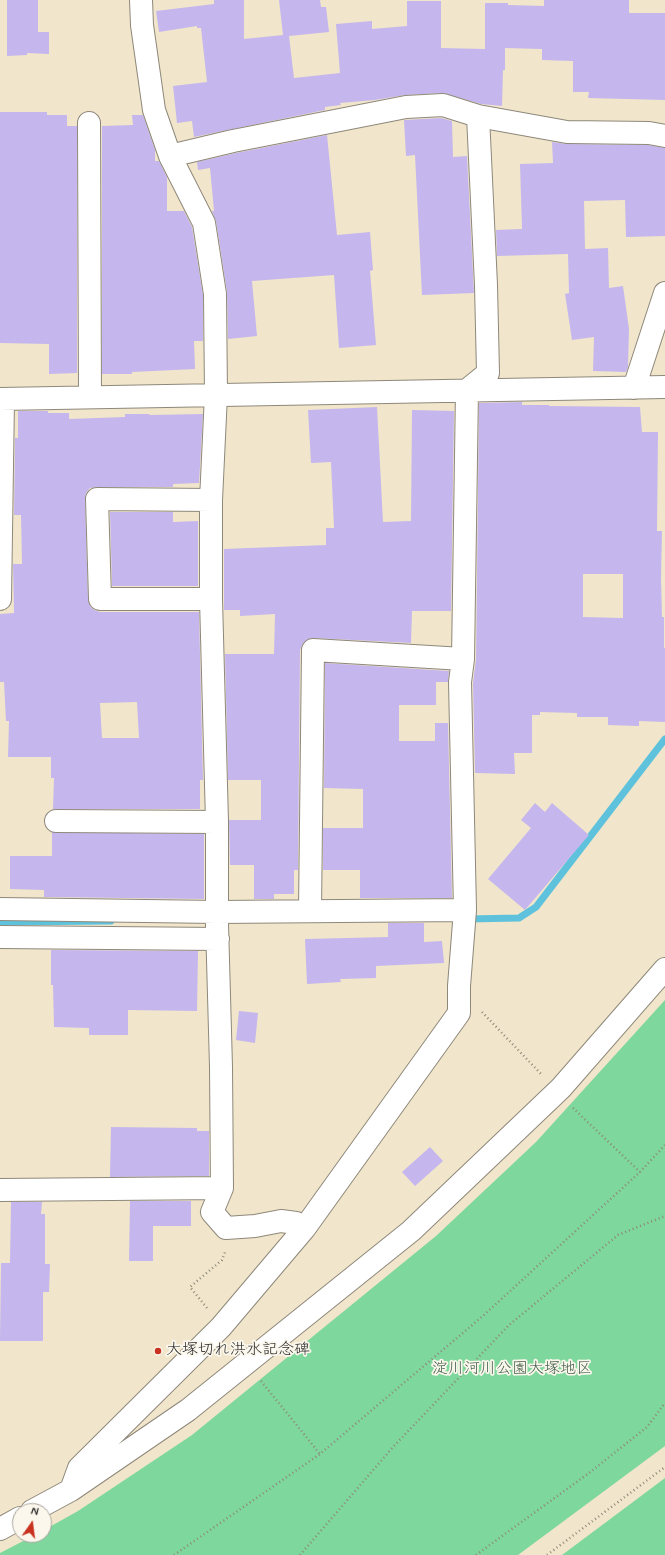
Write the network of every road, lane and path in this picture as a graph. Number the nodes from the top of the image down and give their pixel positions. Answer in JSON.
{"nodes":[{"id":1,"x":142,"y":0,"type":"edge"},
{"id":2,"x":478,"y":116,"type":"junction"},
{"id":3,"x":88,"y":123,"type":"dead end"},
{"id":4,"x":665,"y":136,"type":"edge"},
{"id":5,"x":170,"y":156,"type":"junction"},
{"id":6,"x":665,"y":293,"type":"edge"},
{"id":7,"x":665,"y":387,"type":"edge"},
{"id":8,"x":634,"y":388,"type":"junction"},
{"id":9,"x":467,"y":390,"type":"junction"},
{"id":10,"x":216,"y":395,"type":"junction"},
{"id":11,"x":90,"y":397,"type":"junction"},
{"id":12,"x":2,"y":399,"type":"edge"},
{"id":13,"x":211,"y":500,"type":"junction"},
{"id":14,"x":0,"y":599,"type":"edge"},
{"id":15,"x":211,"y":599,"type":"junction"},
{"id":16,"x":463,"y":659,"type":"junction"},
{"id":17,"x":56,"y":821,"type":"dead end"},
{"id":18,"x":217,"y":822,"type":"junction"},
{"id":19,"x":0,"y":909,"type":"edge"},
{"id":20,"x":310,"y":910,"type":"junction"},
{"id":21,"x":465,"y":910,"type":"junction"},
{"id":22,"x":217,"y":912,"type":"junction"},
{"id":23,"x":0,"y":937,"type":"edge"},
{"id":24,"x":218,"y":940,"type":"junction"},
{"id":25,"x":665,"y":970,"type":"edge"},
{"id":26,"x":665,"y":1145,"type":"edge"},
{"id":27,"x":222,"y":1188,"type":"junction"},
{"id":28,"x":0,"y":1190,"type":"edge"},
{"id":29,"x":665,"y":1216,"type":"edge"},
{"id":30,"x":226,"y":1228,"type":"junction"},
{"id":31,"x":304,"y":1230,"type":"junction"},
{"id":32,"x":190,"y":1287,"type":"dead end"},
{"id":33,"x":665,"y":1403,"type":"edge"},
{"id":34,"x":665,"y":1467,"type":"edge"},
{"id":35,"x":70,"y":1490,"type":"junction"},
{"id":36,"x":46,"y":1503,"type":"edge"},
{"id":37,"x":12,"y":1522,"type":"edge"},
{"id":38,"x":0,"y":1529,"type":"edge"},
{"id":39,"x":174,"y":1555,"type":"edge"},
{"id":40,"x":300,"y":1555,"type":"edge"},
{"id":41,"x":476,"y":1555,"type":"edge"},
{"id":42,"x":547,"y":1555,"type":"edge"}],
"edges":[{"from":1,"to":5,"type":"street"},
{"from":2,"to":4,"type":"street"},
{"from":2,"to":5,"type":"street"},
{"from":2,"to":9,"type":"street"},
{"from":3,"to":11,"type":"street"},
{"from":5,"to":10,"type":"street"},
{"from":6,"to":8,"type":"street"},
{"from":7,"to":8,"type":"street"},
{"from":8,"to":9,"type":"street"},
{"from":9,"to":10,"type":"street"},
{"from":9,"to":16,"type":"street"},
{"from":10,"to":11,"type":"street"},
{"from":10,"to":13,"type":"street"},
{"from":11,"to":12,"type":"street"},
{"from":12,"to":14,"type":"street"},
{"from":13,"to":15,"type":"street"},
{"from":13,"to":15,"type":"street"},
{"from":15,"to":18,"type":"street"},
{"from":16,"to":20,"type":"street"},
{"from":16,"to":21,"type":"street"},
{"from":17,"to":18,"type":"street"},
{"from":18,"to":22,"type":"street"},
{"from":19,"to":22,"type":"street"},
{"from":20,"to":21,"type":"street"},
{"from":20,"to":22,"type":"street"},
{"from":21,"to":31,"type":"street"},
{"from":22,"to":24,"type":"street"},
{"from":23,"to":24,"type":"street"},
{"from":24,"to":27,"type":"street"},
{"from":25,"to":35,"type":"street"},
{"from":26,"to":39,"type":"path"},
{"from":27,"to":28,"type":"street"},
{"from":27,"to":30,"type":"street"},
{"from":29,"to":40,"type":"path"},
{"from":30,"to":31,"type":"street"},
{"from":30,"to":32,"type":"path"},
{"from":31,"to":35,"type":"street"},
{"from":33,"to":41,"type":"path"},
{"from":34,"to":42,"type":"path"},
{"from":35,"to":36,"type":"street"},
{"from":37,"to":38,"type":"street"}]}
